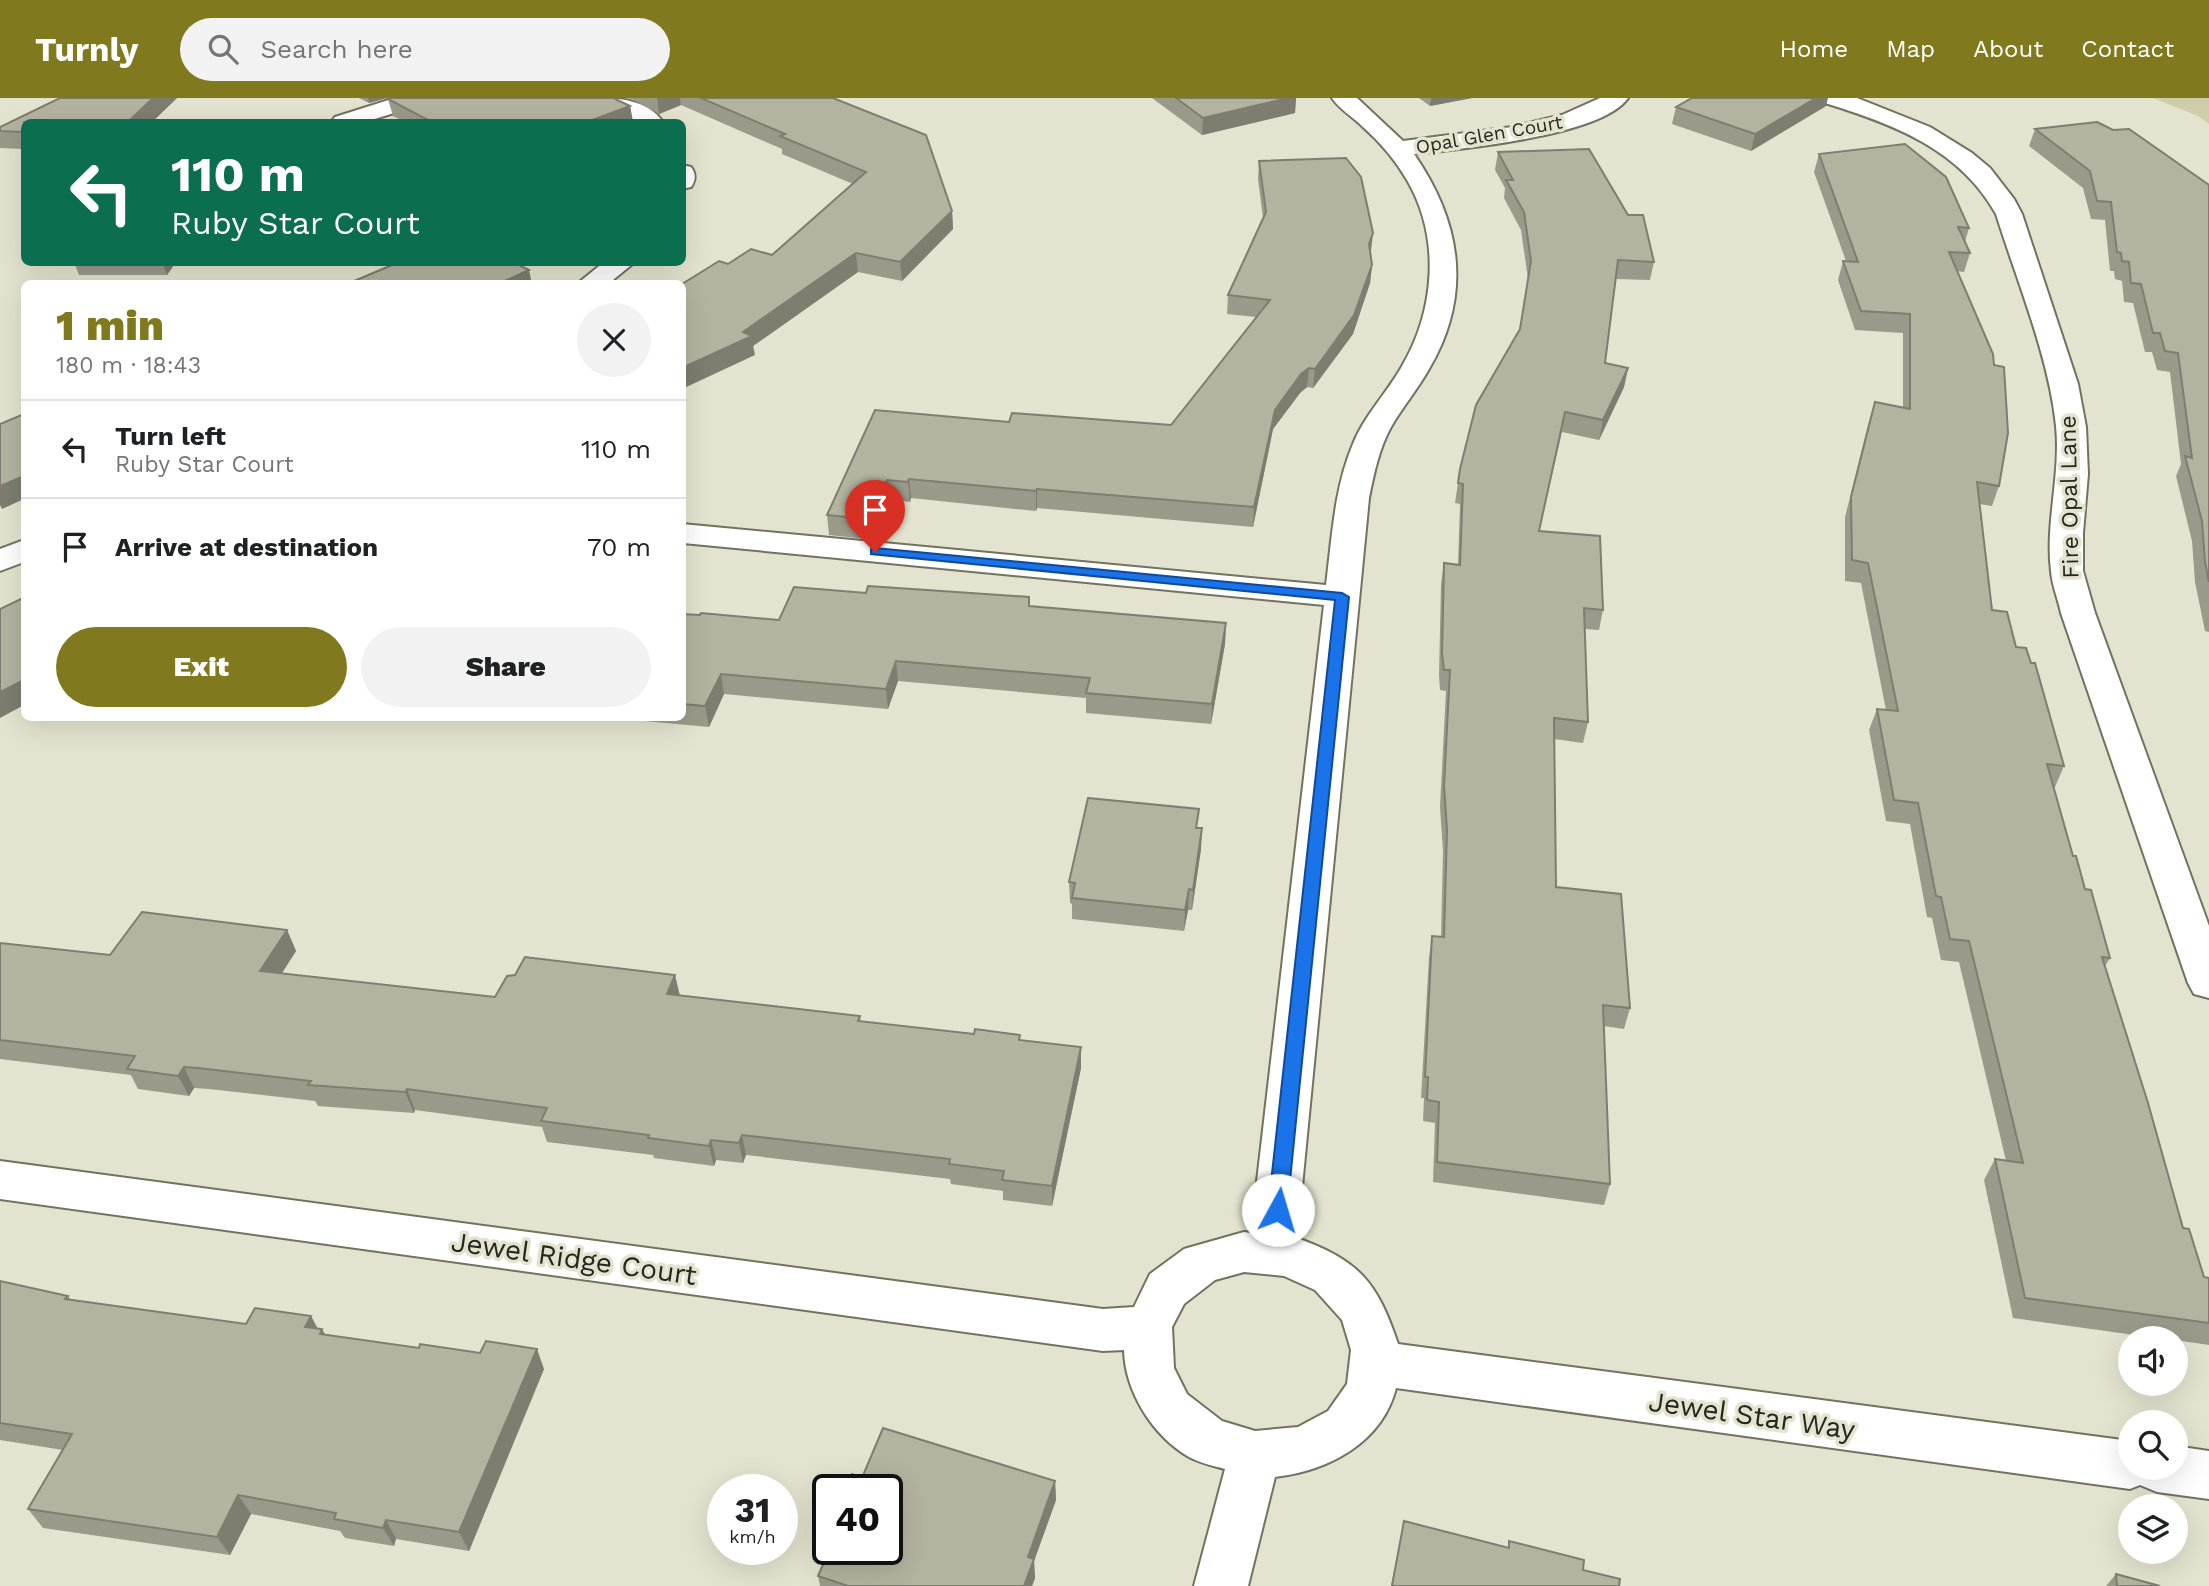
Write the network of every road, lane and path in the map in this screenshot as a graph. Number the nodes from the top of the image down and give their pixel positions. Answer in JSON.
{"nodes":[{"id":1,"x":418,"y":98,"type":"edge"},
{"id":2,"x":606,"y":98,"type":"edge"},
{"id":3,"x":1343,"y":98,"type":"edge"},
{"id":4,"x":1618,"y":98,"type":"edge"},
{"id":5,"x":1833,"y":98,"type":"edge"},
{"id":6,"x":352,"y":119,"type":"edge"},
{"id":7,"x":647,"y":119,"type":"edge"},
{"id":8,"x":1398,"y":149,"type":"junction"},
{"id":9,"x":616,"y":266,"type":"edge"},
{"id":10,"x":596,"y":280,"type":"edge"},
{"id":11,"x":686,"y":533,"type":"edge"},
{"id":12,"x":21,"y":551,"type":"edge"},
{"id":13,"x":0,"y":561,"type":"edge"},
{"id":14,"x":1342,"y":597,"type":"junction"},
{"id":15,"x":2209,"y":983,"type":"edge"},
{"id":16,"x":0,"y":1180,"type":"edge"},
{"id":17,"x":1272,"y":1254,"type":"junction"},
{"id":18,"x":1148,"y":1327,"type":"junction"},
{"id":19,"x":1375,"y":1362,"type":"junction"},
{"id":20,"x":1255,"y":1455,"type":"junction"},
{"id":21,"x":2118,"y":1463,"type":"edge"},
{"id":22,"x":2188,"y":1472,"type":"edge"},
{"id":23,"x":2209,"y":1475,"type":"edge"},
{"id":24,"x":1221,"y":1586,"type":"edge"}],
"edges":[{"from":1,"to":6,"type":"street"},
{"from":2,"to":7,"type":"street"},
{"from":3,"to":8,"type":"street"},
{"from":4,"to":8,"type":"street","name":"Opal Glen Court"},
{"from":5,"to":15,"type":"street","name":"Fire Opal Lane"},
{"from":8,"to":14,"type":"street"},
{"from":9,"to":10,"type":"street"},
{"from":11,"to":14,"type":"street"},
{"from":12,"to":13,"type":"street"},
{"from":14,"to":17,"type":"street"},
{"from":16,"to":18,"type":"street","name":"Jewel Ridge Court"},
{"from":17,"to":18,"type":"street"},
{"from":17,"to":19,"type":"street"},
{"from":18,"to":20,"type":"street"},
{"from":19,"to":20,"type":"street"},
{"from":19,"to":21,"type":"street","name":"Jewel Star Way"},
{"from":20,"to":24,"type":"street"},
{"from":22,"to":23,"type":"street"}]}
